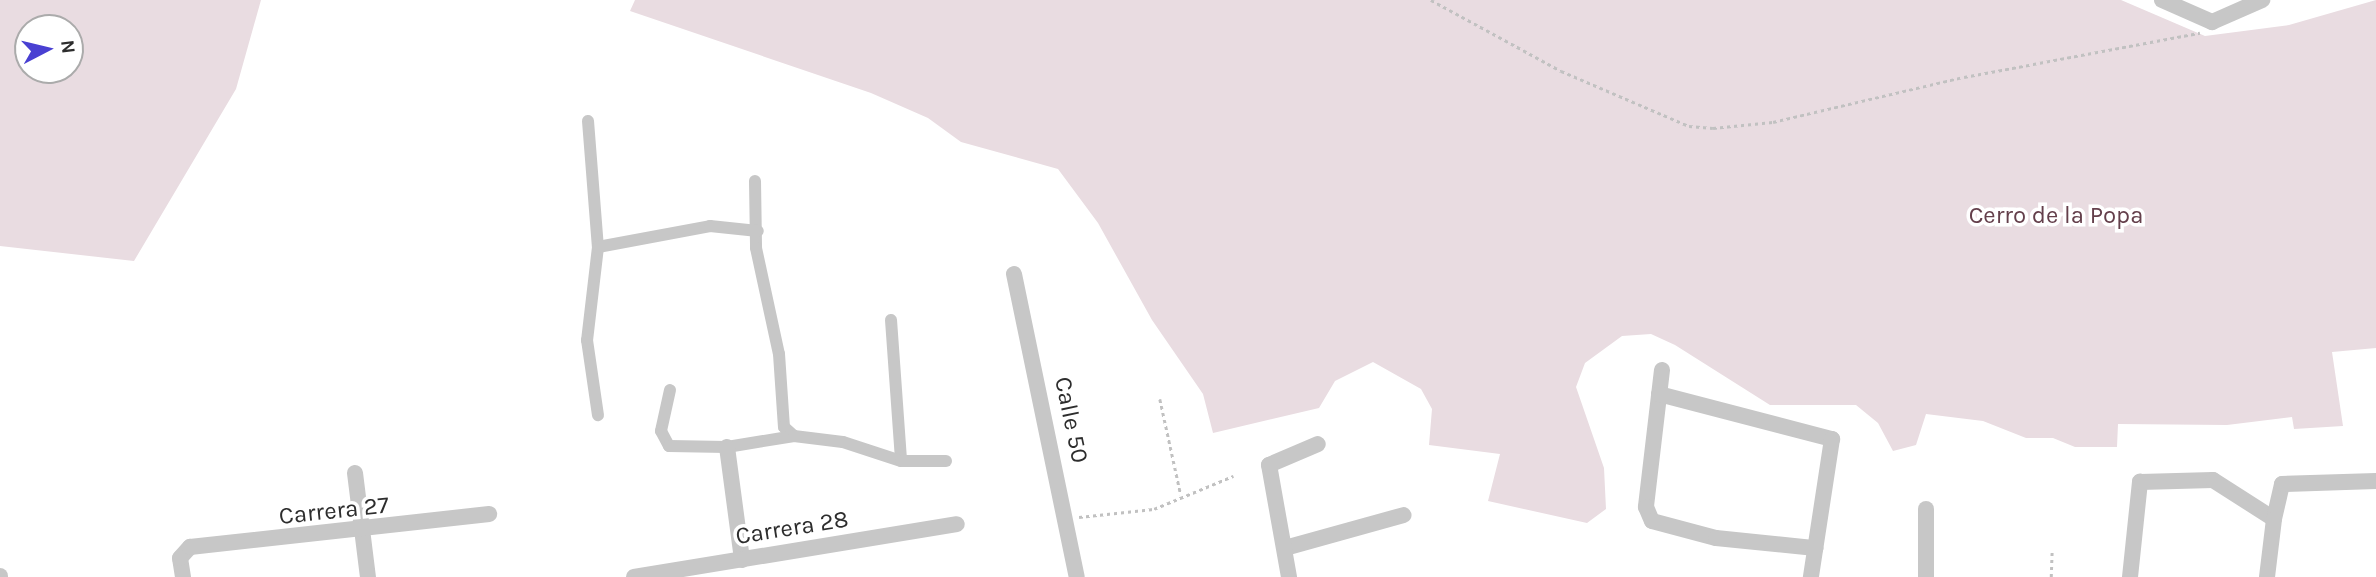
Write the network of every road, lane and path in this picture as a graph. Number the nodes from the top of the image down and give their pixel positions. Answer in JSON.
{"nodes":[{"id":1,"x":1431,"y":0,"type":"edge"},
{"id":2,"x":2162,"y":0,"type":"edge"},
{"id":3,"x":2262,"y":0,"type":"edge"},
{"id":4,"x":2212,"y":22,"type":"junction"},
{"id":5,"x":588,"y":121,"type":"dead end"},
{"id":6,"x":755,"y":181,"type":"dead end"},
{"id":7,"x":758,"y":231,"type":"junction"},
{"id":8,"x":598,"y":247,"type":"junction"},
{"id":9,"x":1014,"y":274,"type":"dead end"},
{"id":10,"x":891,"y":320,"type":"dead end"},
{"id":11,"x":1662,"y":370,"type":"dead end"},
{"id":12,"x":670,"y":390,"type":"dead end"},
{"id":13,"x":1658,"y":394,"type":"junction"},
{"id":14,"x":1160,"y":399,"type":"dead end"},
{"id":15,"x":598,"y":415,"type":"dead end"},
{"id":16,"x":794,"y":436,"type":"junction"},
{"id":17,"x":1318,"y":444,"type":"dead end"},
{"id":18,"x":727,"y":447,"type":"junction"},
{"id":19,"x":901,"y":461,"type":"junction"},
{"id":20,"x":946,"y":461,"type":"dead end"},
{"id":21,"x":355,"y":473,"type":"dead end"},
{"id":22,"x":1233,"y":476,"type":"dead end"},
{"id":23,"x":2376,"y":481,"type":"edge"},
{"id":24,"x":1182,"y":496,"type":"junction"},
{"id":25,"x":1926,"y":509,"type":"dead end"},
{"id":26,"x":489,"y":514,"type":"dead end"},
{"id":27,"x":1404,"y":515,"type":"dead end"},
{"id":28,"x":1068,"y":518,"type":"junction"},
{"id":29,"x":2274,"y":519,"type":"junction"},
{"id":30,"x":957,"y":524,"type":"dead end"},
{"id":31,"x":362,"y":533,"type":"junction"},
{"id":32,"x":1285,"y":548,"type":"junction"},
{"id":33,"x":1815,"y":548,"type":"junction"},
{"id":34,"x":2052,"y":550,"type":"dead end"},
{"id":35,"x":742,"y":559,"type":"junction"},
{"id":36,"x":718,"y":570,"type":"edge"},
{"id":37,"x":183,"y":577,"type":"edge"},
{"id":38,"x":368,"y":577,"type":"edge"},
{"id":39,"x":634,"y":577,"type":"edge"},
{"id":40,"x":1077,"y":577,"type":"edge"},
{"id":41,"x":1289,"y":577,"type":"edge"},
{"id":42,"x":1811,"y":577,"type":"edge"},
{"id":43,"x":1926,"y":577,"type":"edge"},
{"id":44,"x":2051,"y":577,"type":"edge"},
{"id":45,"x":2130,"y":577,"type":"edge"},
{"id":46,"x":2267,"y":577,"type":"edge"}],
"edges":[{"from":1,"to":4,"type":"path"},
{"from":2,"to":4,"type":"street"},
{"from":3,"to":4,"type":"street"},
{"from":5,"to":8,"type":"street"},
{"from":6,"to":7,"type":"street"},
{"from":7,"to":8,"type":"street"},
{"from":7,"to":16,"type":"street"},
{"from":8,"to":15,"type":"street"},
{"from":9,"to":28,"type":"street","name":"Calle 50"},
{"from":10,"to":19,"type":"street"},
{"from":11,"to":13,"type":"street"},
{"from":12,"to":18,"type":"street"},
{"from":13,"to":33,"type":"street"},
{"from":13,"to":33,"type":"street"},
{"from":14,"to":24,"type":"path"},
{"from":16,"to":18,"type":"street"},
{"from":16,"to":19,"type":"street"},
{"from":17,"to":32,"type":"street"},
{"from":18,"to":35,"type":"street"},
{"from":19,"to":20,"type":"street"},
{"from":21,"to":31,"type":"street"},
{"from":22,"to":24,"type":"path"},
{"from":23,"to":29,"type":"street"},
{"from":24,"to":28,"type":"path"},
{"from":25,"to":43,"type":"street"},
{"from":26,"to":31,"type":"street","name":"Carrera 27"},
{"from":27,"to":32,"type":"street"},
{"from":28,"to":40,"type":"street","name":"Calle 50"},
{"from":29,"to":45,"type":"street"},
{"from":29,"to":46,"type":"street"},
{"from":30,"to":35,"type":"street","name":"Carrera 28"},
{"from":31,"to":37,"type":"street","name":"Carrera 27"},
{"from":31,"to":38,"type":"street"},
{"from":32,"to":41,"type":"street"},
{"from":33,"to":42,"type":"street"},
{"from":34,"to":44,"type":"path"},
{"from":35,"to":36,"type":"street","name":"Carrera 28"},
{"from":36,"to":39,"type":"street","name":"Carrera 28"}]}
